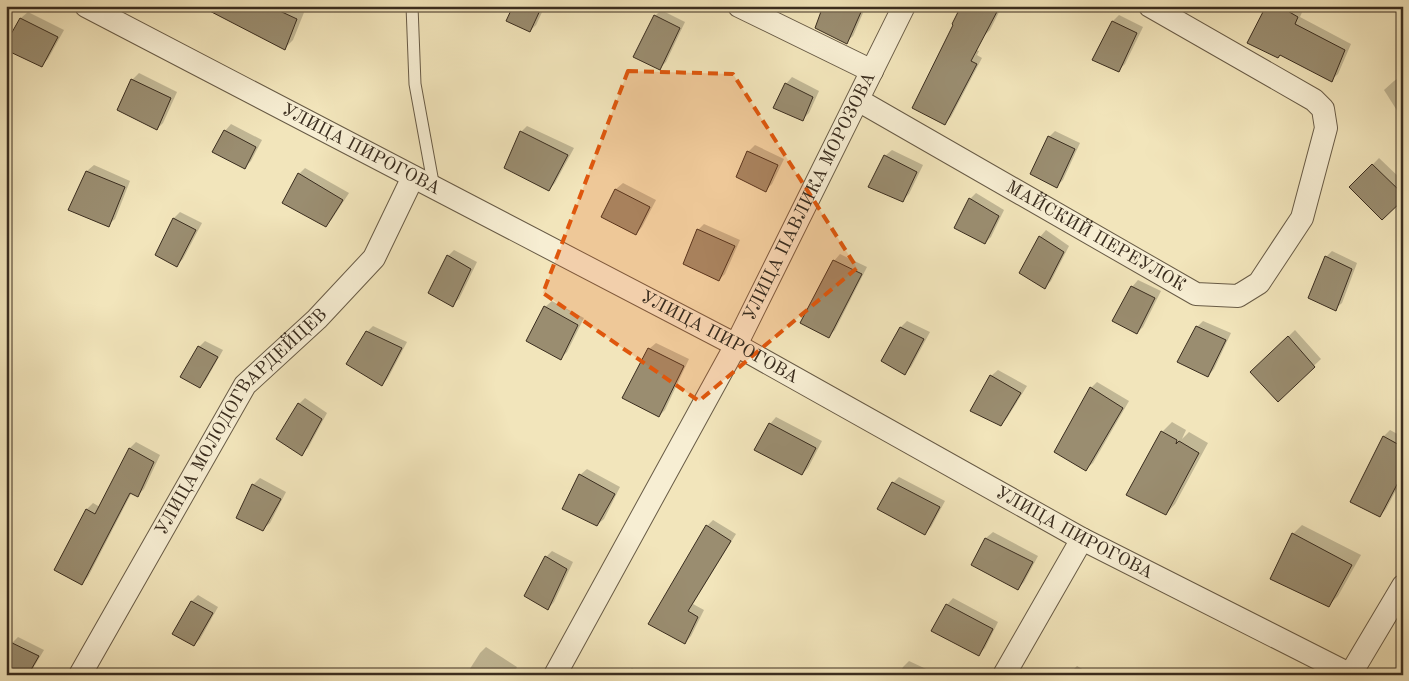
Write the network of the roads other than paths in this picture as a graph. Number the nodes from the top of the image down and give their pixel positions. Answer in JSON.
{"nodes":[{"id":1,"x":86,"y":6,"type":"edge"},
{"id":2,"x":412,"y":6,"type":"edge"},
{"id":3,"x":739,"y":6,"type":"edge"},
{"id":4,"x":904,"y":6,"type":"edge"},
{"id":5,"x":1150,"y":6,"type":"edge"},
{"id":6,"x":872,"y":71,"type":"junction"},
{"id":7,"x":858,"y":100,"type":"junction"},
{"id":8,"x":413,"y":177,"type":"junction"},
{"id":9,"x":434,"y":188,"type":"junction"},
{"id":10,"x":736,"y":345,"type":"junction"},
{"id":11,"x":1082,"y":539,"type":"junction"},
{"id":12,"x":1403,"y":586,"type":"edge"},
{"id":13,"x":80,"y":675,"type":"edge"},
{"id":14,"x":555,"y":675,"type":"edge"},
{"id":15,"x":1004,"y":675,"type":"edge"},
{"id":16,"x":1350,"y":675,"type":"edge"}],
"edges":[{"from":1,"to":8,"type":"street","name":"УЛИЦА ПИРОГОВА"},
{"from":2,"to":9,"type":"lane"},
{"from":3,"to":6,"type":"street"},
{"from":4,"to":6,"type":"street","name":"УЛИЦА ПАВЛИКА МОРОЗОВА"},
{"from":5,"to":7,"type":"street","name":"МАЙСКИЙ ПЕРЕУЛОК"},
{"from":6,"to":7,"type":"street","name":"УЛИЦА ПАВЛИКА МОРОЗОВА"},
{"from":7,"to":10,"type":"street","name":"УЛИЦА ПАВЛИКА МОРОЗОВА"},
{"from":8,"to":9,"type":"street","name":"УЛИЦА ПИРОГОВА"},
{"from":8,"to":13,"type":"street","name":"УЛИЦА МОЛОДОГВАРДЕЙЦЕВ"},
{"from":9,"to":10,"type":"street","name":"УЛИЦА ПИРОГОВА"},
{"from":10,"to":11,"type":"street","name":"УЛИЦА ПИРОГОВА"},
{"from":10,"to":14,"type":"street","name":"УЛИЦА ПАВЛИКА МОРОЗОВА"},
{"from":11,"to":15,"type":"street"},
{"from":11,"to":16,"type":"street","name":"УЛИЦА ПИРОГОВА"},
{"from":12,"to":16,"type":"street"}]}
